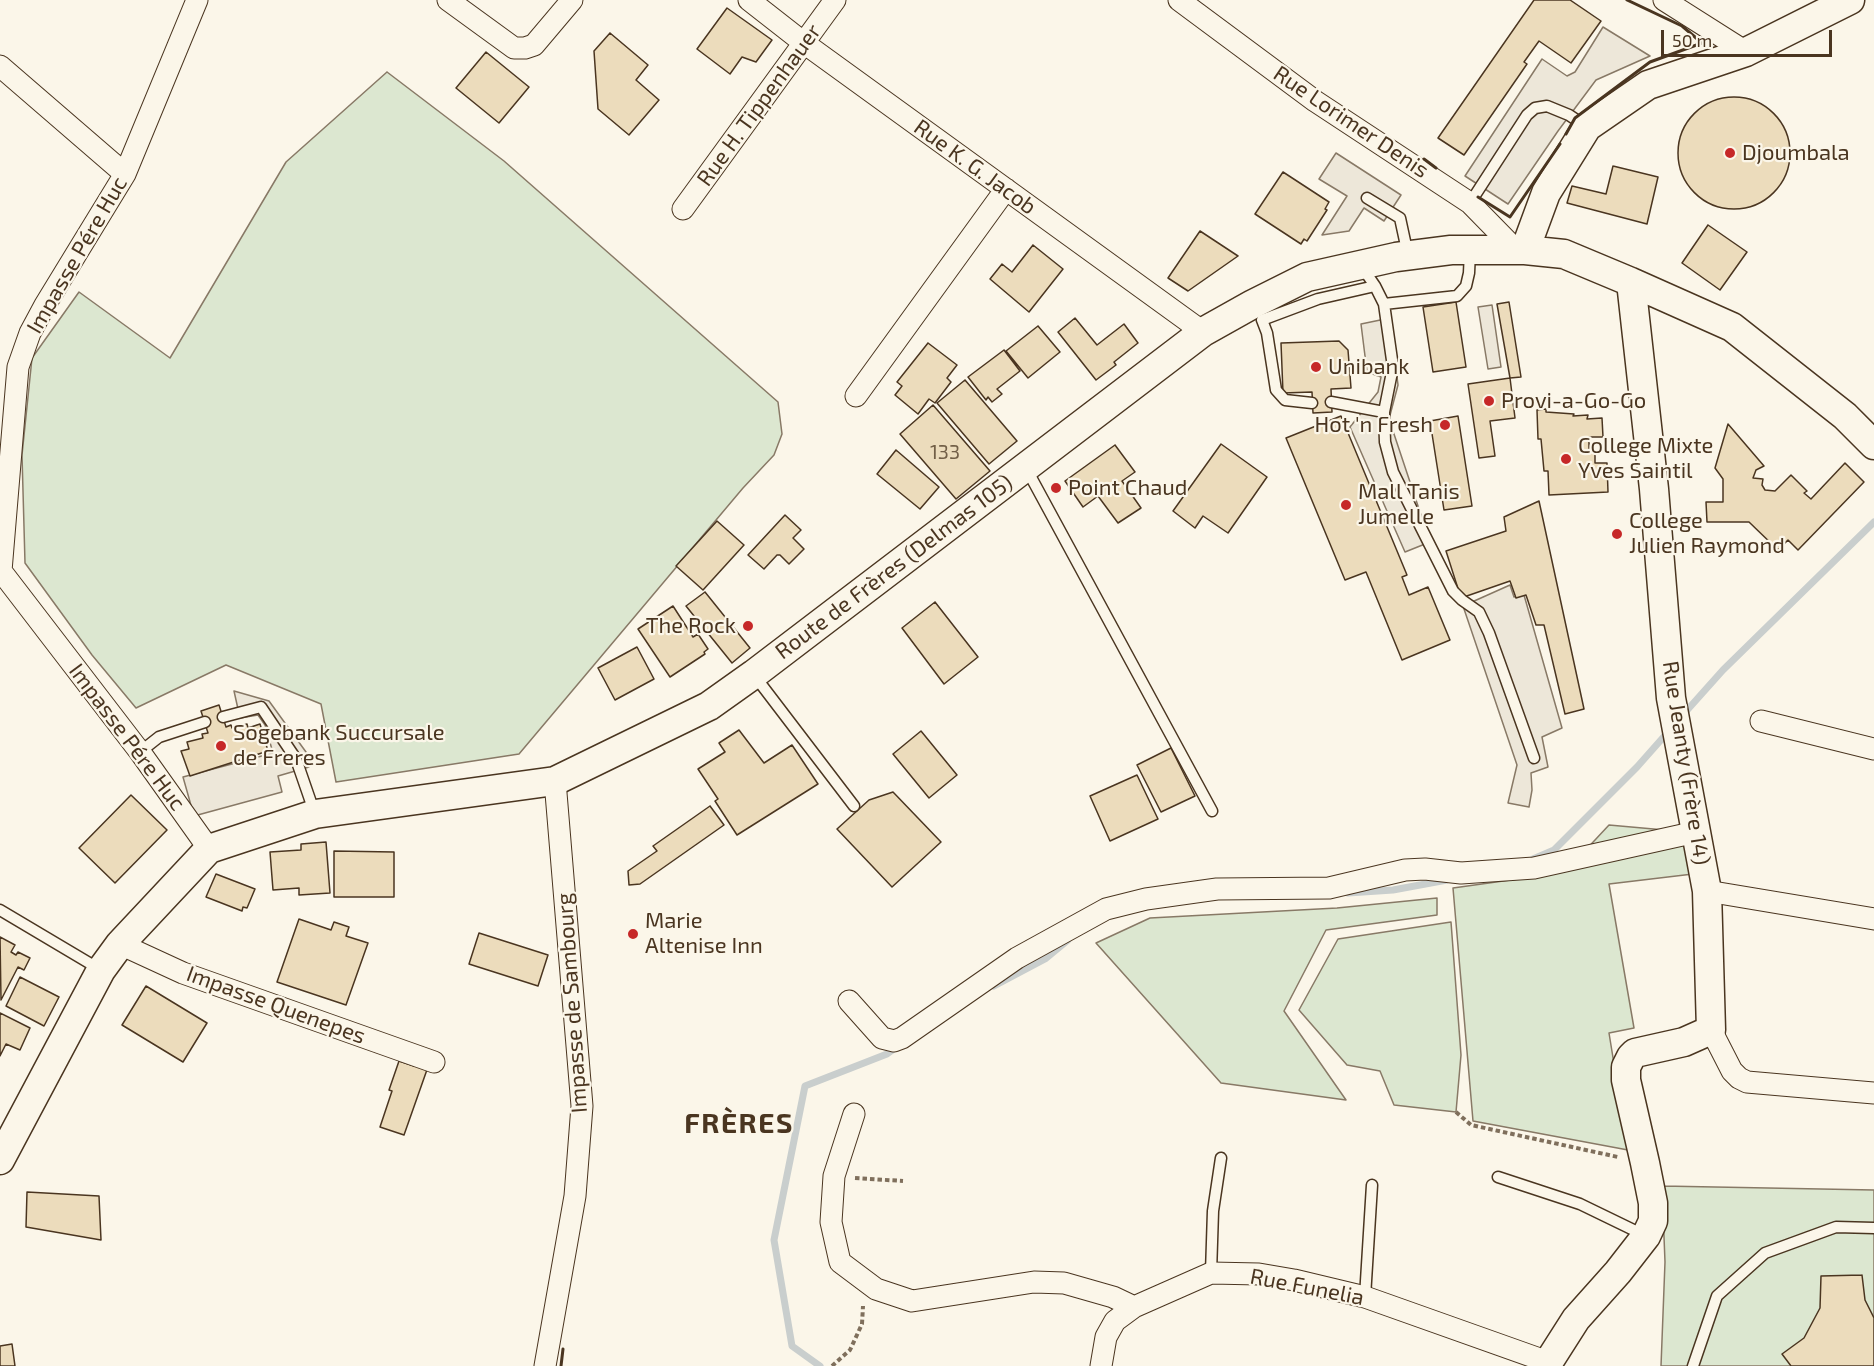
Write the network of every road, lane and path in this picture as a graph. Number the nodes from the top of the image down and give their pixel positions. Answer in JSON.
{"nodes":[{"id":1,"x":197,"y":0,"type":"edge"},
{"id":2,"x":448,"y":0,"type":"edge"},
{"id":3,"x":572,"y":0,"type":"edge"},
{"id":4,"x":748,"y":0,"type":"edge"},
{"id":5,"x":835,"y":0,"type":"edge"},
{"id":6,"x":1179,"y":0,"type":"edge"},
{"id":7,"x":1664,"y":0,"type":"edge"},
{"id":8,"x":1850,"y":0,"type":"edge"},
{"id":9,"x":804,"y":43,"type":"junction"},
{"id":10,"x":1746,"y":52,"type":"junction"},
{"id":11,"x":0,"y":66,"type":"edge"},
{"id":12,"x":1587,"y":127,"type":"junction"},
{"id":13,"x":125,"y":174,"type":"junction"},
{"id":14,"x":1006,"y":189,"type":"junction"},
{"id":15,"x":1367,"y":198,"type":"dead end"},
{"id":16,"x":1470,"y":203,"type":"junction"},
{"id":17,"x":683,"y":209,"type":"dead end"},
{"id":18,"x":1470,"y":250,"type":"junction"},
{"id":19,"x":1521,"y":250,"type":"junction"},
{"id":20,"x":1408,"y":255,"type":"junction"},
{"id":21,"x":1368,"y":275,"type":"junction"},
{"id":22,"x":1631,"y":282,"type":"junction"},
{"id":23,"x":1384,"y":304,"type":"junction"},
{"id":24,"x":1258,"y":312,"type":"junction"},
{"id":25,"x":1203,"y":332,"type":"junction"},
{"id":26,"x":856,"y":396,"type":"dead end"},
{"id":27,"x":1331,"y":402,"type":"dead end"},
{"id":28,"x":1312,"y":403,"type":"dead end"},
{"id":29,"x":1384,"y":412,"type":"junction"},
{"id":30,"x":1874,"y":445,"type":"edge"},
{"id":31,"x":1026,"y":467,"type":"junction"},
{"id":32,"x":4,"y":481,"type":"edge"},
{"id":33,"x":5,"y":588,"type":"edge"},
{"id":34,"x":754,"y":674,"type":"junction"},
{"id":35,"x":223,"y":717,"type":"dead end"},
{"id":36,"x":1761,"y":721,"type":"dead end"},
{"id":37,"x":205,"y":722,"type":"dead end"},
{"id":38,"x":1874,"y":749,"type":"edge"},
{"id":39,"x":140,"y":752,"type":"junction"},
{"id":40,"x":1534,"y":758,"type":"dead end"},
{"id":41,"x":555,"y":781,"type":"junction"},
{"id":42,"x":854,"y":806,"type":"dead end"},
{"id":43,"x":1212,"y":811,"type":"dead end"},
{"id":44,"x":315,"y":814,"type":"junction"},
{"id":45,"x":1696,"y":832,"type":"junction"},
{"id":46,"x":209,"y":849,"type":"junction"},
{"id":47,"x":1707,"y":891,"type":"junction"},
{"id":48,"x":0,"y":910,"type":"edge"},
{"id":49,"x":1874,"y":920,"type":"edge"},
{"id":50,"x":120,"y":944,"type":"junction"},
{"id":51,"x":101,"y":970,"type":"junction"},
{"id":52,"x":849,"y":1001,"type":"dead end"},
{"id":53,"x":1711,"y":1030,"type":"junction"},
{"id":54,"x":434,"y":1062,"type":"dead end"},
{"id":55,"x":1874,"y":1094,"type":"edge"},
{"id":56,"x":1456,"y":1112,"type":"dead end"},
{"id":57,"x":854,"y":1114,"type":"dead end"},
{"id":58,"x":1221,"y":1158,"type":"dead end"},
{"id":59,"x":0,"y":1160,"type":"edge"},
{"id":60,"x":1645,"y":1163,"type":"junction"},
{"id":61,"x":834,"y":1176,"type":"junction"},
{"id":62,"x":1498,"y":1177,"type":"dead end"},
{"id":63,"x":903,"y":1181,"type":"dead end"},
{"id":64,"x":1372,"y":1185,"type":"dead end"},
{"id":65,"x":1874,"y":1228,"type":"edge"},
{"id":66,"x":1646,"y":1236,"type":"junction"},
{"id":67,"x":1211,"y":1273,"type":"junction"},
{"id":68,"x":865,"y":1281,"type":"junction"},
{"id":69,"x":1365,"y":1297,"type":"junction"},
{"id":70,"x":1134,"y":1307,"type":"junction"},
{"id":71,"x":1547,"y":1364,"type":"edge"},
{"id":72,"x":545,"y":1366,"type":"edge"},
{"id":73,"x":832,"y":1366,"type":"edge"},
{"id":74,"x":1101,"y":1366,"type":"edge"},
{"id":75,"x":1693,"y":1366,"type":"edge"}],
"edges":[{"from":1,"to":13,"type":"street","name":"Impasse Pére Huc"},
{"from":2,"to":3,"type":"street"},
{"from":4,"to":9,"type":"street","name":"Rue K. G. Jacob"},
{"from":5,"to":9,"type":"street","name":"Rue H. Tippenhauer"},
{"from":6,"to":16,"type":"street","name":"Rue Lorimer Denis"},
{"from":7,"to":10,"type":"street"},
{"from":8,"to":10,"type":"main road"},
{"from":9,"to":14,"type":"street","name":"Rue K. G. Jacob"},
{"from":9,"to":17,"type":"street","name":"Rue H. Tippenhauer"},
{"from":10,"to":12,"type":"main road"},
{"from":11,"to":13,"type":"street"},
{"from":12,"to":16,"type":"lane"},
{"from":12,"to":19,"type":"main road"},
{"from":13,"to":32,"type":"street","name":"Impasse Pére Huc"},
{"from":14,"to":25,"type":"street","name":"Rue K. G. Jacob"},
{"from":14,"to":26,"type":"street"},
{"from":15,"to":20,"type":"lane"},
{"from":16,"to":19,"type":"street","name":"Rue Lorimer Denis"},
{"from":18,"to":19,"type":"main road","name":"Route de Frères (Delmas 105)"},
{"from":18,"to":20,"type":"main road","name":"Route de Frères (Delmas 105)"},
{"from":18,"to":23,"type":"lane"},
{"from":19,"to":22,"type":"main road","name":"Route de Frères (Delmas 105)"},
{"from":20,"to":21,"type":"main road","name":"Route de Frères (Delmas 105)"},
{"from":21,"to":23,"type":"lane"},
{"from":21,"to":24,"type":"main road","name":"Route de Frères (Delmas 105)"},
{"from":22,"to":30,"type":"main road","name":"Route de Frères (Delmas 105)"},
{"from":22,"to":45,"type":"main road","name":"Rue Jeanty (Frère 14)"},
{"from":23,"to":29,"type":"lane"},
{"from":24,"to":25,"type":"main road","name":"Route de Frères (Delmas 105)"},
{"from":24,"to":28,"type":"lane"},
{"from":25,"to":31,"type":"main road","name":"Route de Frères (Delmas 105)"},
{"from":27,"to":29,"type":"lane"},
{"from":29,"to":40,"type":"lane"},
{"from":31,"to":34,"type":"main road","name":"Route de Frères (Delmas 105)"},
{"from":31,"to":43,"type":"lane"},
{"from":32,"to":33,"type":"street","name":"Impasse Pére Huc"},
{"from":33,"to":39,"type":"street","name":"Impasse Pére Huc"},
{"from":34,"to":41,"type":"main road","name":"Route de Frères (Delmas 105)"},
{"from":34,"to":42,"type":"lane"},
{"from":35,"to":44,"type":"lane"},
{"from":36,"to":38,"type":"street"},
{"from":37,"to":39,"type":"lane"},
{"from":39,"to":46,"type":"street","name":"Impasse Pére Huc"},
{"from":41,"to":44,"type":"main road","name":"Route de Frères (Delmas 105)"},
{"from":41,"to":72,"type":"street","name":"Impasse de Sambourg"},
{"from":44,"to":46,"type":"main road","name":"Route de Frères (Delmas 105)"},
{"from":45,"to":47,"type":"main road","name":"Rue Jeanty (Frère 14)"},
{"from":45,"to":52,"type":"street"},
{"from":46,"to":50,"type":"main road","name":"Route de Frères (Delmas 105)"},
{"from":47,"to":49,"type":"street"},
{"from":47,"to":53,"type":"main road","name":"Rue Jeanty (Frère 14)"},
{"from":48,"to":51,"type":"lane"},
{"from":50,"to":51,"type":"main road","name":"Route de Frères (Delmas 105)"},
{"from":50,"to":54,"type":"street","name":"Impasse Quenepes"},
{"from":51,"to":59,"type":"main road","name":"Route de Frères (Delmas 105)"},
{"from":53,"to":55,"type":"street"},
{"from":53,"to":60,"type":"main road"},
{"from":56,"to":60,"type":"path"},
{"from":57,"to":61,"type":"street"},
{"from":58,"to":67,"type":"lane"},
{"from":60,"to":66,"type":"main road"},
{"from":61,"to":63,"type":"path"},
{"from":61,"to":68,"type":"street"},
{"from":62,"to":66,"type":"lane"},
{"from":64,"to":69,"type":"lane"},
{"from":65,"to":75,"type":"lane"},
{"from":66,"to":71,"type":"main road"},
{"from":67,"to":69,"type":"street","name":"Rue Funelia"},
{"from":67,"to":70,"type":"street","name":"Rue Funelia"},
{"from":68,"to":70,"type":"street"},
{"from":68,"to":73,"type":"path"},
{"from":69,"to":71,"type":"street","name":"Rue Funelia"},
{"from":70,"to":74,"type":"street","name":"Rue Funelia"}]}
